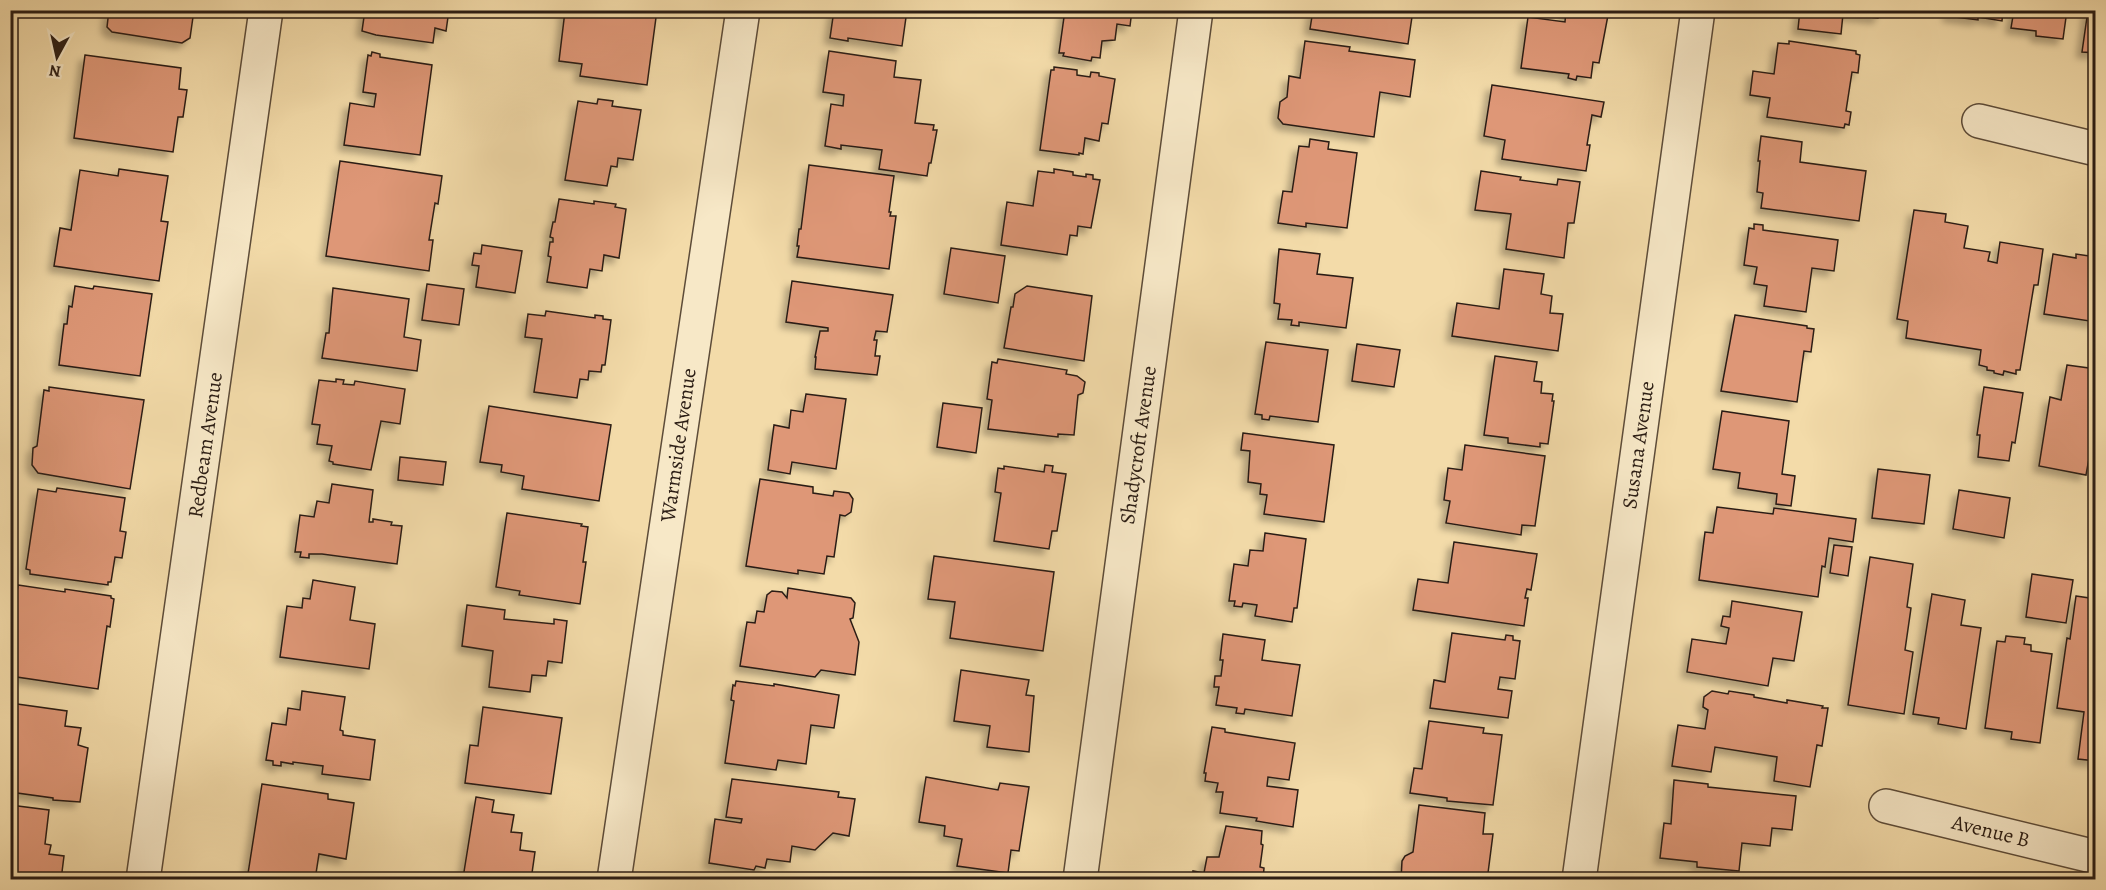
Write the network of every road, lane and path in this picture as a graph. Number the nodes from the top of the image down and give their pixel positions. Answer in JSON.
{"nodes":[{"id":1,"x":266,"y":10,"type":"edge"},
{"id":2,"x":743,"y":10,"type":"edge"},
{"id":3,"x":1196,"y":10,"type":"edge"},
{"id":4,"x":1698,"y":10,"type":"edge"},
{"id":5,"x":1979,"y":121,"type":"dead end"},
{"id":6,"x":2096,"y":149,"type":"edge"},
{"id":7,"x":1886,"y":806,"type":"dead end"},
{"id":8,"x":2096,"y":857,"type":"edge"},
{"id":9,"x":143,"y":879,"type":"edge"},
{"id":10,"x":614,"y":879,"type":"edge"},
{"id":11,"x":1080,"y":879,"type":"edge"},
{"id":12,"x":1579,"y":879,"type":"edge"}],
"edges":[{"from":1,"to":9,"type":"street","name":"Redbeam Avenue"},
{"from":2,"to":10,"type":"street","name":"Warmside Avenue"},
{"from":3,"to":11,"type":"street","name":"Shadycroft Avenue"},
{"from":4,"to":12,"type":"street","name":"Susana Avenue"},
{"from":5,"to":6,"type":"street"},
{"from":7,"to":8,"type":"street","name":"Avenue B"}]}
